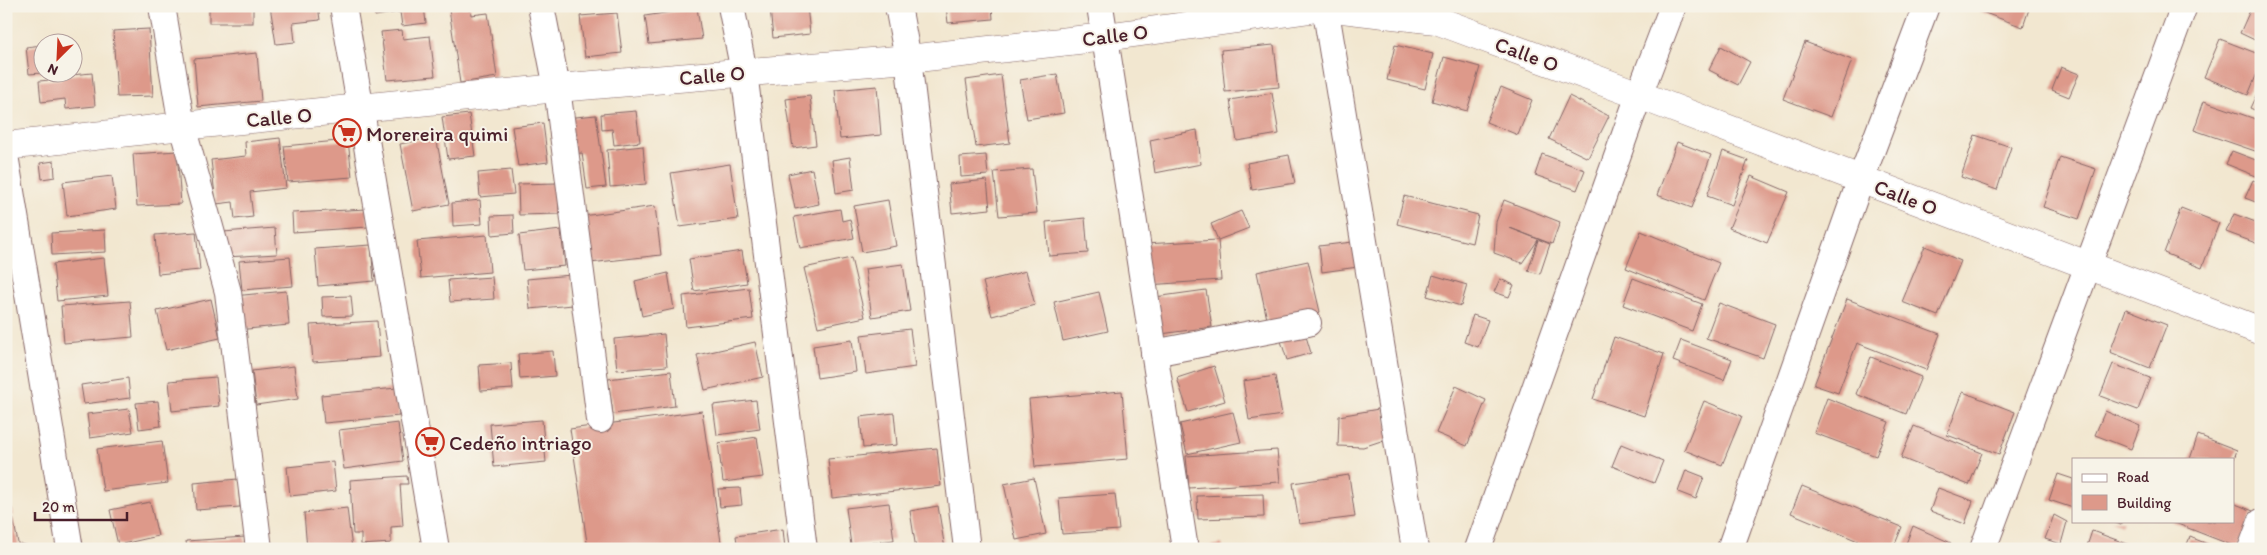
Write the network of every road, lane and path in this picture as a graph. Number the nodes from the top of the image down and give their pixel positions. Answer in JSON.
{"nodes":[{"id":1,"x":162,"y":6,"type":"edge"},
{"id":2,"x":343,"y":6,"type":"edge"},
{"id":3,"x":541,"y":6,"type":"edge"},
{"id":4,"x":731,"y":6,"type":"edge"},
{"id":5,"x":898,"y":6,"type":"edge"},
{"id":6,"x":1100,"y":6,"type":"edge"},
{"id":7,"x":1673,"y":6,"type":"edge"},
{"id":8,"x":1926,"y":6,"type":"edge"},
{"id":9,"x":2184,"y":6,"type":"edge"},
{"id":10,"x":1325,"y":7,"type":"edge"},
{"id":11,"x":1438,"y":13,"type":"edge"},
{"id":12,"x":1105,"y":37,"type":"junction"},
{"id":13,"x":908,"y":59,"type":"junction"},
{"id":14,"x":744,"y":72,"type":"junction"},
{"id":15,"x":558,"y":88,"type":"junction"},
{"id":16,"x":1639,"y":95,"type":"junction"},
{"id":17,"x":360,"y":109,"type":"junction"},
{"id":18,"x":182,"y":126,"type":"junction"},
{"id":19,"x":6,"y":146,"type":"edge"},
{"id":20,"x":6,"y":161,"type":"edge"},
{"id":21,"x":1860,"y":179,"type":"junction"},
{"id":22,"x":2089,"y":267,"type":"junction"},
{"id":23,"x":1308,"y":324,"type":"dead end"},
{"id":24,"x":2261,"y":331,"type":"edge"},
{"id":25,"x":1154,"y":353,"type":"junction"},
{"id":26,"x":600,"y":420,"type":"dead end"},
{"id":27,"x":2261,"y":522,"type":"edge"},
{"id":28,"x":70,"y":549,"type":"edge"},
{"id":29,"x":259,"y":549,"type":"edge"},
{"id":30,"x":436,"y":549,"type":"edge"},
{"id":31,"x":804,"y":549,"type":"edge"},
{"id":32,"x":967,"y":549,"type":"edge"},
{"id":33,"x":1185,"y":549,"type":"edge"},
{"id":34,"x":1415,"y":549,"type":"edge"},
{"id":35,"x":1478,"y":549,"type":"edge"},
{"id":36,"x":1730,"y":549,"type":"edge"},
{"id":37,"x":1983,"y":549,"type":"edge"},
{"id":38,"x":2251,"y":549,"type":"edge"}],
"edges":[{"from":1,"to":18,"type":"street"},
{"from":2,"to":17,"type":"street"},
{"from":3,"to":15,"type":"street"},
{"from":4,"to":14,"type":"street"},
{"from":5,"to":13,"type":"street"},
{"from":6,"to":12,"type":"street"},
{"from":7,"to":16,"type":"street"},
{"from":8,"to":21,"type":"street"},
{"from":9,"to":22,"type":"street"},
{"from":10,"to":11,"type":"street","name":"Calle O"},
{"from":10,"to":12,"type":"street","name":"Calle O"},
{"from":10,"to":34,"type":"street"},
{"from":11,"to":16,"type":"street","name":"Calle O"},
{"from":12,"to":13,"type":"street","name":"Calle O"},
{"from":12,"to":25,"type":"street"},
{"from":13,"to":14,"type":"street","name":"Calle O"},
{"from":13,"to":32,"type":"street"},
{"from":14,"to":15,"type":"street","name":"Calle O"},
{"from":14,"to":31,"type":"street"},
{"from":15,"to":17,"type":"street","name":"Calle O"},
{"from":15,"to":26,"type":"street"},
{"from":16,"to":21,"type":"street","name":"Calle O"},
{"from":16,"to":35,"type":"street"},
{"from":17,"to":18,"type":"street","name":"Calle O"},
{"from":17,"to":30,"type":"street"},
{"from":18,"to":19,"type":"street","name":"Calle O"},
{"from":18,"to":29,"type":"street"},
{"from":20,"to":28,"type":"street"},
{"from":21,"to":22,"type":"street","name":"Calle O"},
{"from":21,"to":36,"type":"street"},
{"from":22,"to":24,"type":"street","name":"Calle O"},
{"from":22,"to":37,"type":"street"},
{"from":23,"to":25,"type":"street"},
{"from":25,"to":33,"type":"street"},
{"from":27,"to":38,"type":"street"}]}
